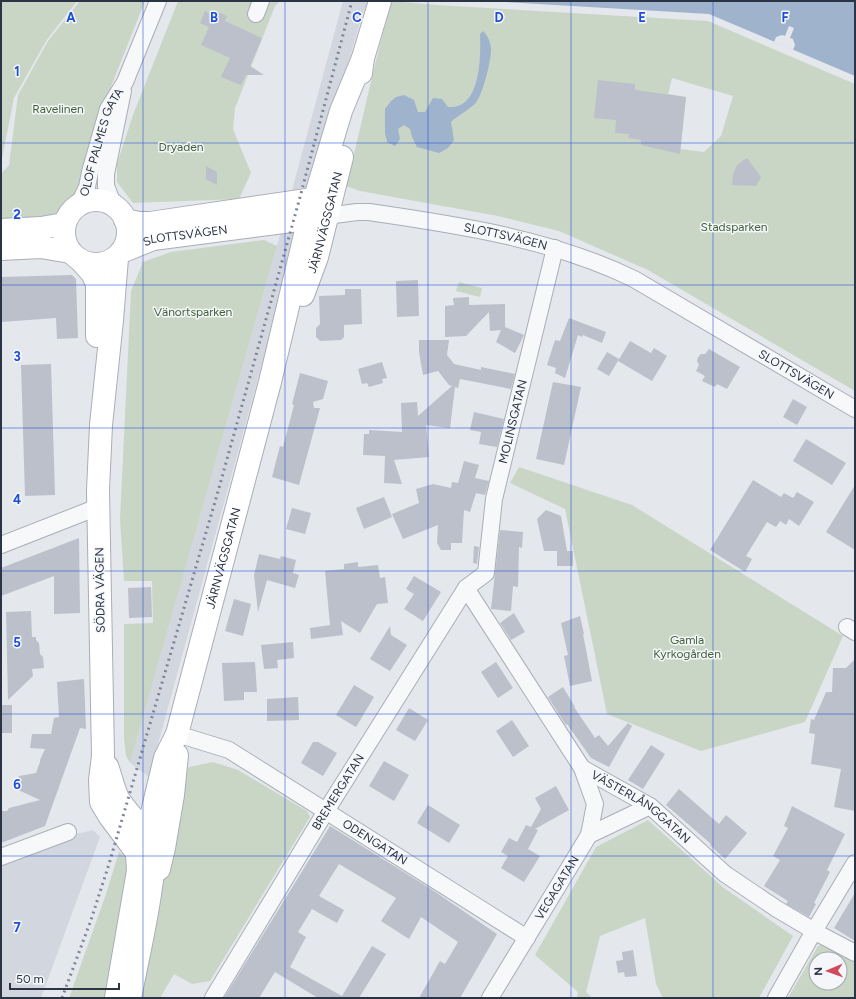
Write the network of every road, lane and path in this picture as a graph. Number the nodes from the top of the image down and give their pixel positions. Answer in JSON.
{"nodes":[{"id":1,"x":158,"y":1,"type":"edge"},
{"id":2,"x":380,"y":1,"type":"edge"},
{"id":3,"x":125,"y":82,"type":"junction"},
{"id":4,"x":79,"y":204,"type":"junction"},
{"id":5,"x":321,"y":207,"type":"junction"},
{"id":6,"x":119,"y":212,"type":"junction"},
{"id":7,"x":64,"y":224,"type":"junction"},
{"id":8,"x":1,"y":230,"type":"edge"},
{"id":9,"x":555,"y":248,"type":"junction"},
{"id":10,"x":1,"y":249,"type":"edge"},
{"id":11,"x":119,"y":255,"type":"junction"},
{"id":12,"x":76,"y":257,"type":"junction"},
{"id":13,"x":855,"y":409,"type":"edge"},
{"id":14,"x":101,"y":425,"type":"junction"},
{"id":15,"x":98,"y":507,"type":"junction"},
{"id":16,"x":1,"y":545,"type":"edge"},
{"id":17,"x":466,"y":588,"type":"junction"},
{"id":18,"x":177,"y":734,"type":"junction"},
{"id":19,"x":103,"y":756,"type":"junction"},
{"id":20,"x":582,"y":768,"type":"junction"},
{"id":21,"x":650,"y":806,"type":"junction"},
{"id":22,"x":326,"y":811,"type":"junction"},
{"id":23,"x":68,"y":832,"type":"dead end"},
{"id":24,"x":589,"y":835,"type":"junction"},
{"id":25,"x":146,"y":836,"type":"junction"},
{"id":26,"x":1,"y":857,"type":"edge"},
{"id":27,"x":855,"y":863,"type":"edge"},
{"id":28,"x":138,"y":871,"type":"junction"},
{"id":29,"x":148,"y":916,"type":"junction"},
{"id":30,"x":814,"y":931,"type":"junction"},
{"id":31,"x":527,"y":938,"type":"junction"},
{"id":32,"x":855,"y":953,"type":"edge"},
{"id":33,"x":116,"y":998,"type":"edge"},
{"id":34,"x":130,"y":998,"type":"edge"},
{"id":35,"x":213,"y":998,"type":"edge"},
{"id":36,"x":490,"y":998,"type":"edge"},
{"id":37,"x":776,"y":998,"type":"edge"}],
"edges":[{"from":1,"to":3,"type":"street","name":"OLOF PALMES GATA"},
{"from":2,"to":5,"type":"street","name":"JÄRNVÄGSGATAN"},
{"from":3,"to":4,"type":"street","name":"OLOF PALMES GATA"},
{"from":3,"to":6,"type":"street","name":"OLOF PALMES GATA"},
{"from":4,"to":6,"type":"street"},
{"from":4,"to":7,"type":"street"},
{"from":5,"to":6,"type":"street","name":"SLOTTSVÄGEN"},
{"from":5,"to":9,"type":"street","name":"SLOTTSVÄGEN"},
{"from":5,"to":11,"type":"street","name":"SLOTTSVÄGEN"},
{"from":5,"to":18,"type":"street","name":"JÄRNVÄGSGATAN"},
{"from":6,"to":11,"type":"street"},
{"from":7,"to":8,"type":"street"},
{"from":7,"to":12,"type":"street"},
{"from":9,"to":13,"type":"street","name":"SLOTTSVÄGEN"},
{"from":9,"to":17,"type":"street","name":"MOLINSGATAN"},
{"from":10,"to":12,"type":"street"},
{"from":11,"to":12,"type":"street"},
{"from":11,"to":14,"type":"street","name":"SÖDRA VÄGEN"},
{"from":12,"to":14,"type":"street","name":"SÖDRA VÄGEN"},
{"from":14,"to":15,"type":"street","name":"SÖDRA VÄGEN"},
{"from":15,"to":16,"type":"street"},
{"from":15,"to":19,"type":"street","name":"SÖDRA VÄGEN"},
{"from":17,"to":20,"type":"street","name":"VÄSTERLÅNGGATAN"},
{"from":17,"to":22,"type":"street","name":"BREMERGATAN"},
{"from":18,"to":22,"type":"street","name":"ODENGATAN"},
{"from":18,"to":25,"type":"street","name":"JÄRNVÄGSGATAN"},
{"from":18,"to":29,"type":"street","name":"JÄRNVÄGSGATAN"},
{"from":19,"to":25,"type":"street","name":"SÖDRA VÄGEN"},
{"from":19,"to":28,"type":"street","name":"SÖDRA VÄGEN"},
{"from":20,"to":21,"type":"street","name":"VÄSTERLÅNGGATAN"},
{"from":20,"to":24,"type":"street","name":"VEGAGATAN"},
{"from":21,"to":24,"type":"street"},
{"from":21,"to":30,"type":"street","name":"VÄSTERLÅNGGATAN"},
{"from":22,"to":31,"type":"street","name":"ODENGATAN"},
{"from":22,"to":35,"type":"street","name":"BREMERGATAN"},
{"from":23,"to":26,"type":"street"},
{"from":24,"to":31,"type":"street","name":"VEGAGATAN"},
{"from":25,"to":28,"type":"street","name":"JÄRNVÄGSGATAN"},
{"from":25,"to":29,"type":"street","name":"SÖDRA VÄGEN"},
{"from":27,"to":30,"type":"street"},
{"from":28,"to":33,"type":"street","name":"SÖDRA VÄGEN"},
{"from":29,"to":34,"type":"street","name":"SÖDRA VÄGEN"},
{"from":30,"to":32,"type":"street","name":"VÄSTERLÅNGGATAN"},
{"from":30,"to":37,"type":"street"},
{"from":31,"to":36,"type":"street","name":"VEGAGATAN"}]}
